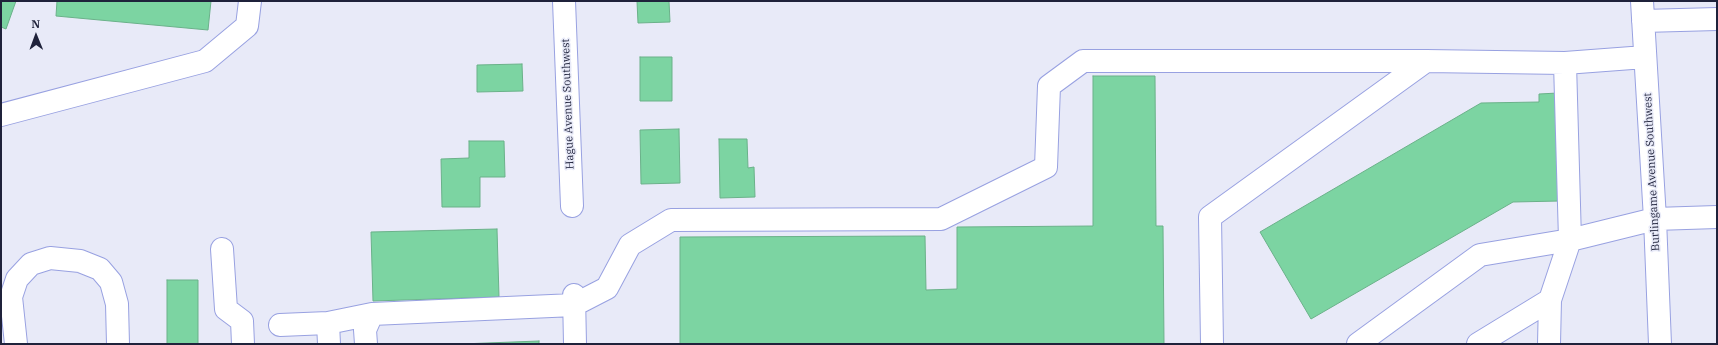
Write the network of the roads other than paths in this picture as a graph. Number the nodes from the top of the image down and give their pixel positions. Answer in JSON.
{"nodes":[{"id":1,"x":250,"y":1,"type":"edge"},
{"id":2,"x":564,"y":1,"type":"edge"},
{"id":3,"x":1643,"y":11,"type":"edge"},
{"id":4,"x":1717,"y":19,"type":"edge"},
{"id":5,"x":1645,"y":57,"type":"junction"},
{"id":6,"x":1426,"y":61,"type":"junction"},
{"id":7,"x":1566,"y":63,"type":"junction"},
{"id":8,"x":1,"y":115,"type":"edge"},
{"id":9,"x":572,"y":206,"type":"dead end"},
{"id":10,"x":1717,"y":217,"type":"edge"},
{"id":11,"x":1655,"y":219,"type":"junction"},
{"id":12,"x":1570,"y":240,"type":"junction"},
{"id":13,"x":222,"y":249,"type":"dead end"},
{"id":14,"x":574,"y":300,"type":"junction"},
{"id":15,"x":1550,"y":300,"type":"junction"},
{"id":16,"x":372,"y":314,"type":"junction"},
{"id":17,"x":280,"y":325,"type":"dead end"},
{"id":18,"x":328,"y":334,"type":"edge"},
{"id":19,"x":16,"y":344,"type":"edge"},
{"id":20,"x":118,"y":344,"type":"edge"},
{"id":21,"x":243,"y":344,"type":"edge"},
{"id":22,"x":366,"y":344,"type":"edge"},
{"id":23,"x":575,"y":344,"type":"edge"},
{"id":24,"x":1212,"y":344,"type":"edge"},
{"id":25,"x":1358,"y":344,"type":"edge"},
{"id":26,"x":1478,"y":344,"type":"edge"},
{"id":27,"x":1549,"y":344,"type":"edge"},
{"id":28,"x":1660,"y":344,"type":"edge"}],
"edges":[{"from":1,"to":8,"type":"street"},
{"from":2,"to":9,"type":"street","name":"Hague Avenue Southwest"},
{"from":3,"to":4,"type":"street"},
{"from":3,"to":5,"type":"street","name":"Burlingame Avenue Southwest"},
{"from":5,"to":7,"type":"street"},
{"from":5,"to":11,"type":"street","name":"Burlingame Avenue Southwest"},
{"from":6,"to":7,"type":"street"},
{"from":6,"to":14,"type":"street"},
{"from":6,"to":24,"type":"street"},
{"from":7,"to":12,"type":"street"},
{"from":10,"to":11,"type":"street"},
{"from":11,"to":12,"type":"street"},
{"from":11,"to":28,"type":"street","name":"Burlingame Avenue Southwest"},
{"from":12,"to":15,"type":"street"},
{"from":12,"to":25,"type":"street"},
{"from":13,"to":21,"type":"street"},
{"from":14,"to":16,"type":"street"},
{"from":14,"to":23,"type":"street"},
{"from":15,"to":26,"type":"street"},
{"from":15,"to":27,"type":"street"},
{"from":16,"to":18,"type":"street"},
{"from":16,"to":22,"type":"street"},
{"from":17,"to":18,"type":"street"},
{"from":19,"to":20,"type":"street"}]}
